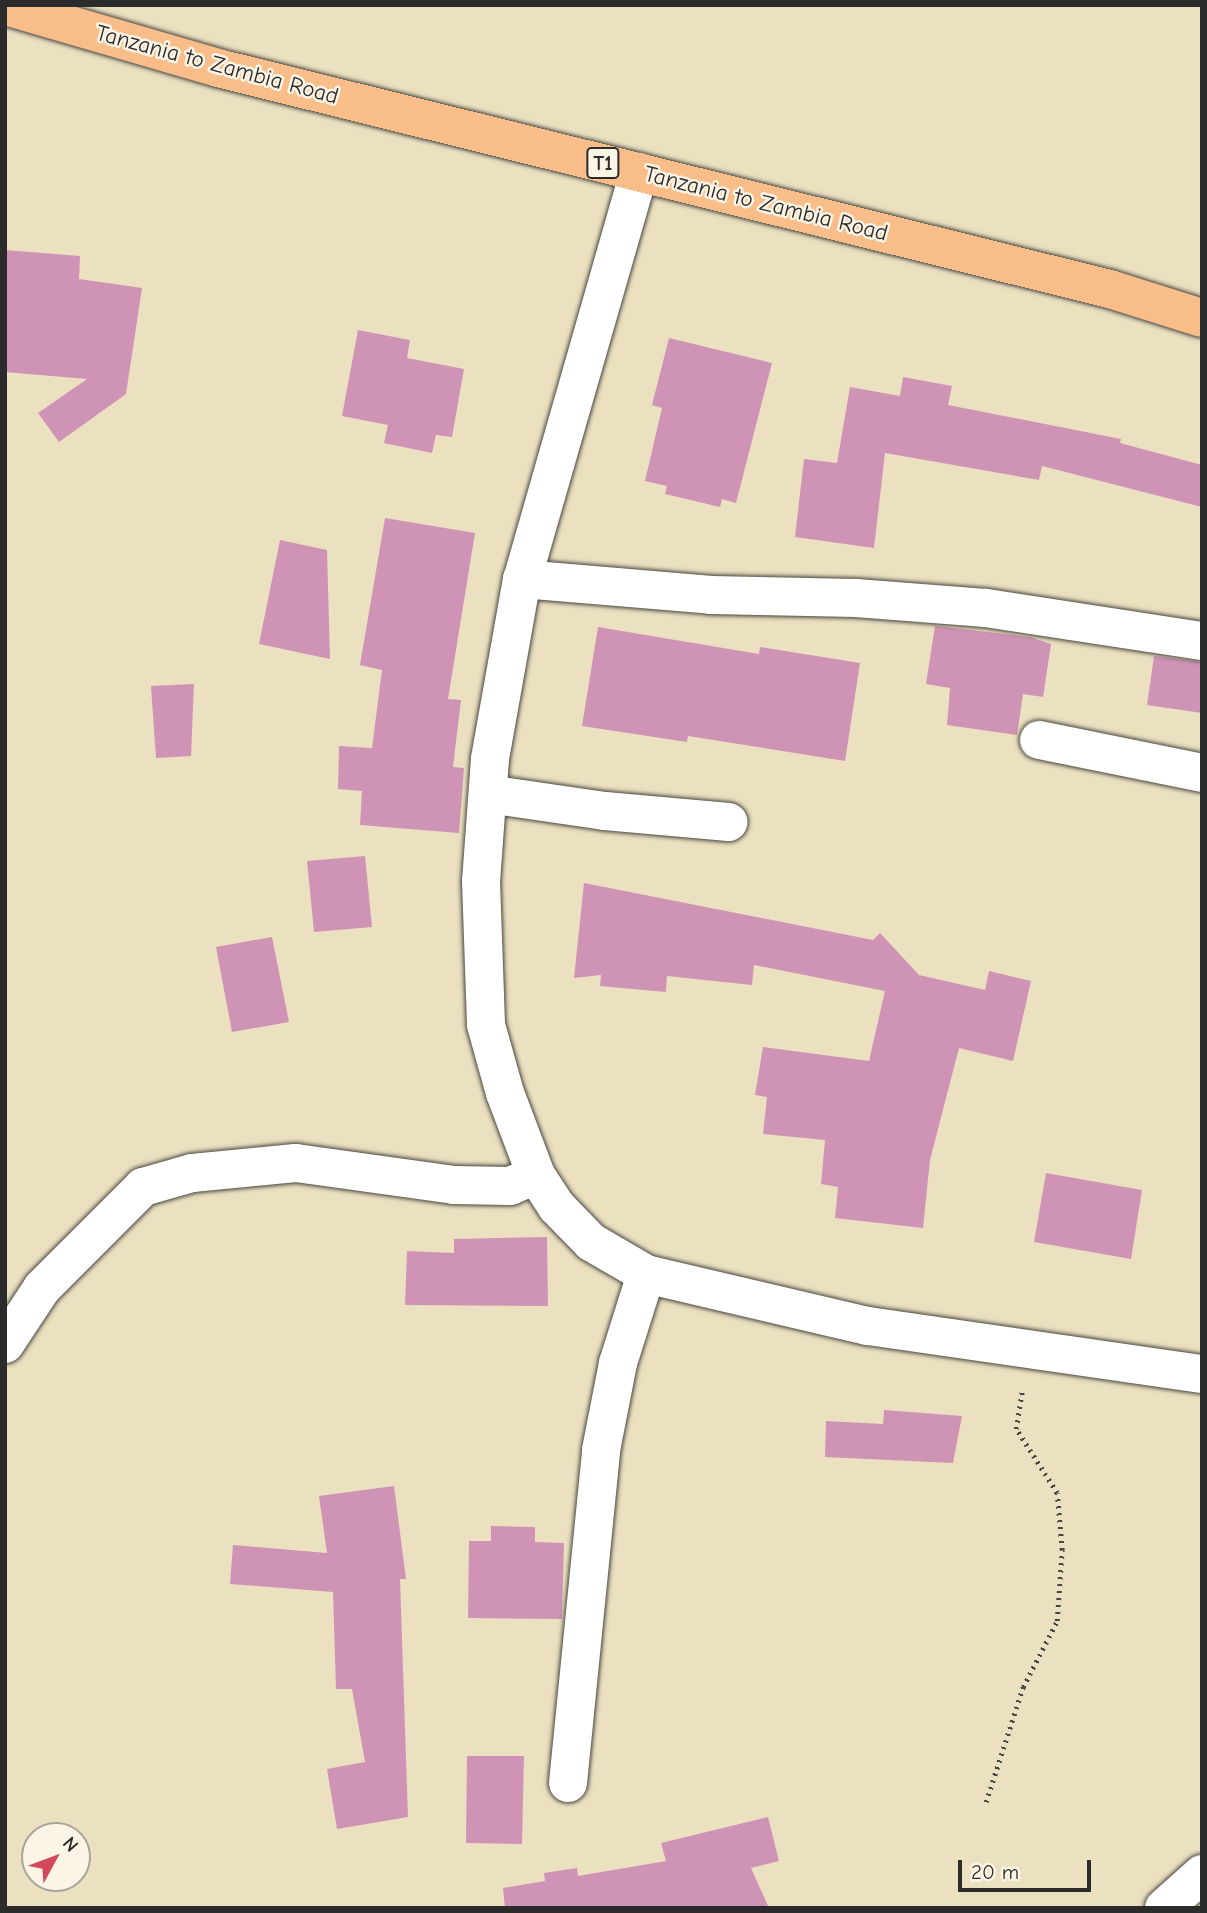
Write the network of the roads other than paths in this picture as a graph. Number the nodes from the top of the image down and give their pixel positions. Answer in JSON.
{"nodes":[{"id":1,"x":5,"y":6,"type":"edge"},
{"id":2,"x":639,"y":172,"type":"junction"},
{"id":3,"x":1202,"y":318,"type":"edge"},
{"id":4,"x":522,"y":579,"type":"junction"},
{"id":5,"x":1202,"y":641,"type":"edge"},
{"id":6,"x":1039,"y":740,"type":"dead end"},
{"id":7,"x":1202,"y":773,"type":"edge"},
{"id":8,"x":488,"y":794,"type":"junction"},
{"id":9,"x":729,"y":822,"type":"dead end"},
{"id":10,"x":536,"y":1175,"type":"junction"},
{"id":11,"x":646,"y":1274,"type":"junction"},
{"id":12,"x":5,"y":1344,"type":"edge"},
{"id":13,"x":1202,"y":1374,"type":"edge"},
{"id":14,"x":568,"y":1783,"type":"dead end"},
{"id":15,"x":1202,"y":1874,"type":"edge"},
{"id":16,"x":1164,"y":1908,"type":"edge"}],
"edges":[{"from":1,"to":2,"type":"highway","name":"Tanzania to Zambia Road","number":"T1"},
{"from":2,"to":3,"type":"highway","name":"Tanzania to Zambia Road","number":"T1"},
{"from":2,"to":4,"type":"street"},
{"from":4,"to":5,"type":"street"},
{"from":4,"to":8,"type":"street"},
{"from":6,"to":7,"type":"street"},
{"from":8,"to":9,"type":"street"},
{"from":8,"to":10,"type":"street"},
{"from":10,"to":11,"type":"street"},
{"from":10,"to":12,"type":"street"},
{"from":11,"to":13,"type":"street"},
{"from":11,"to":14,"type":"street"},
{"from":15,"to":16,"type":"street"}]}
